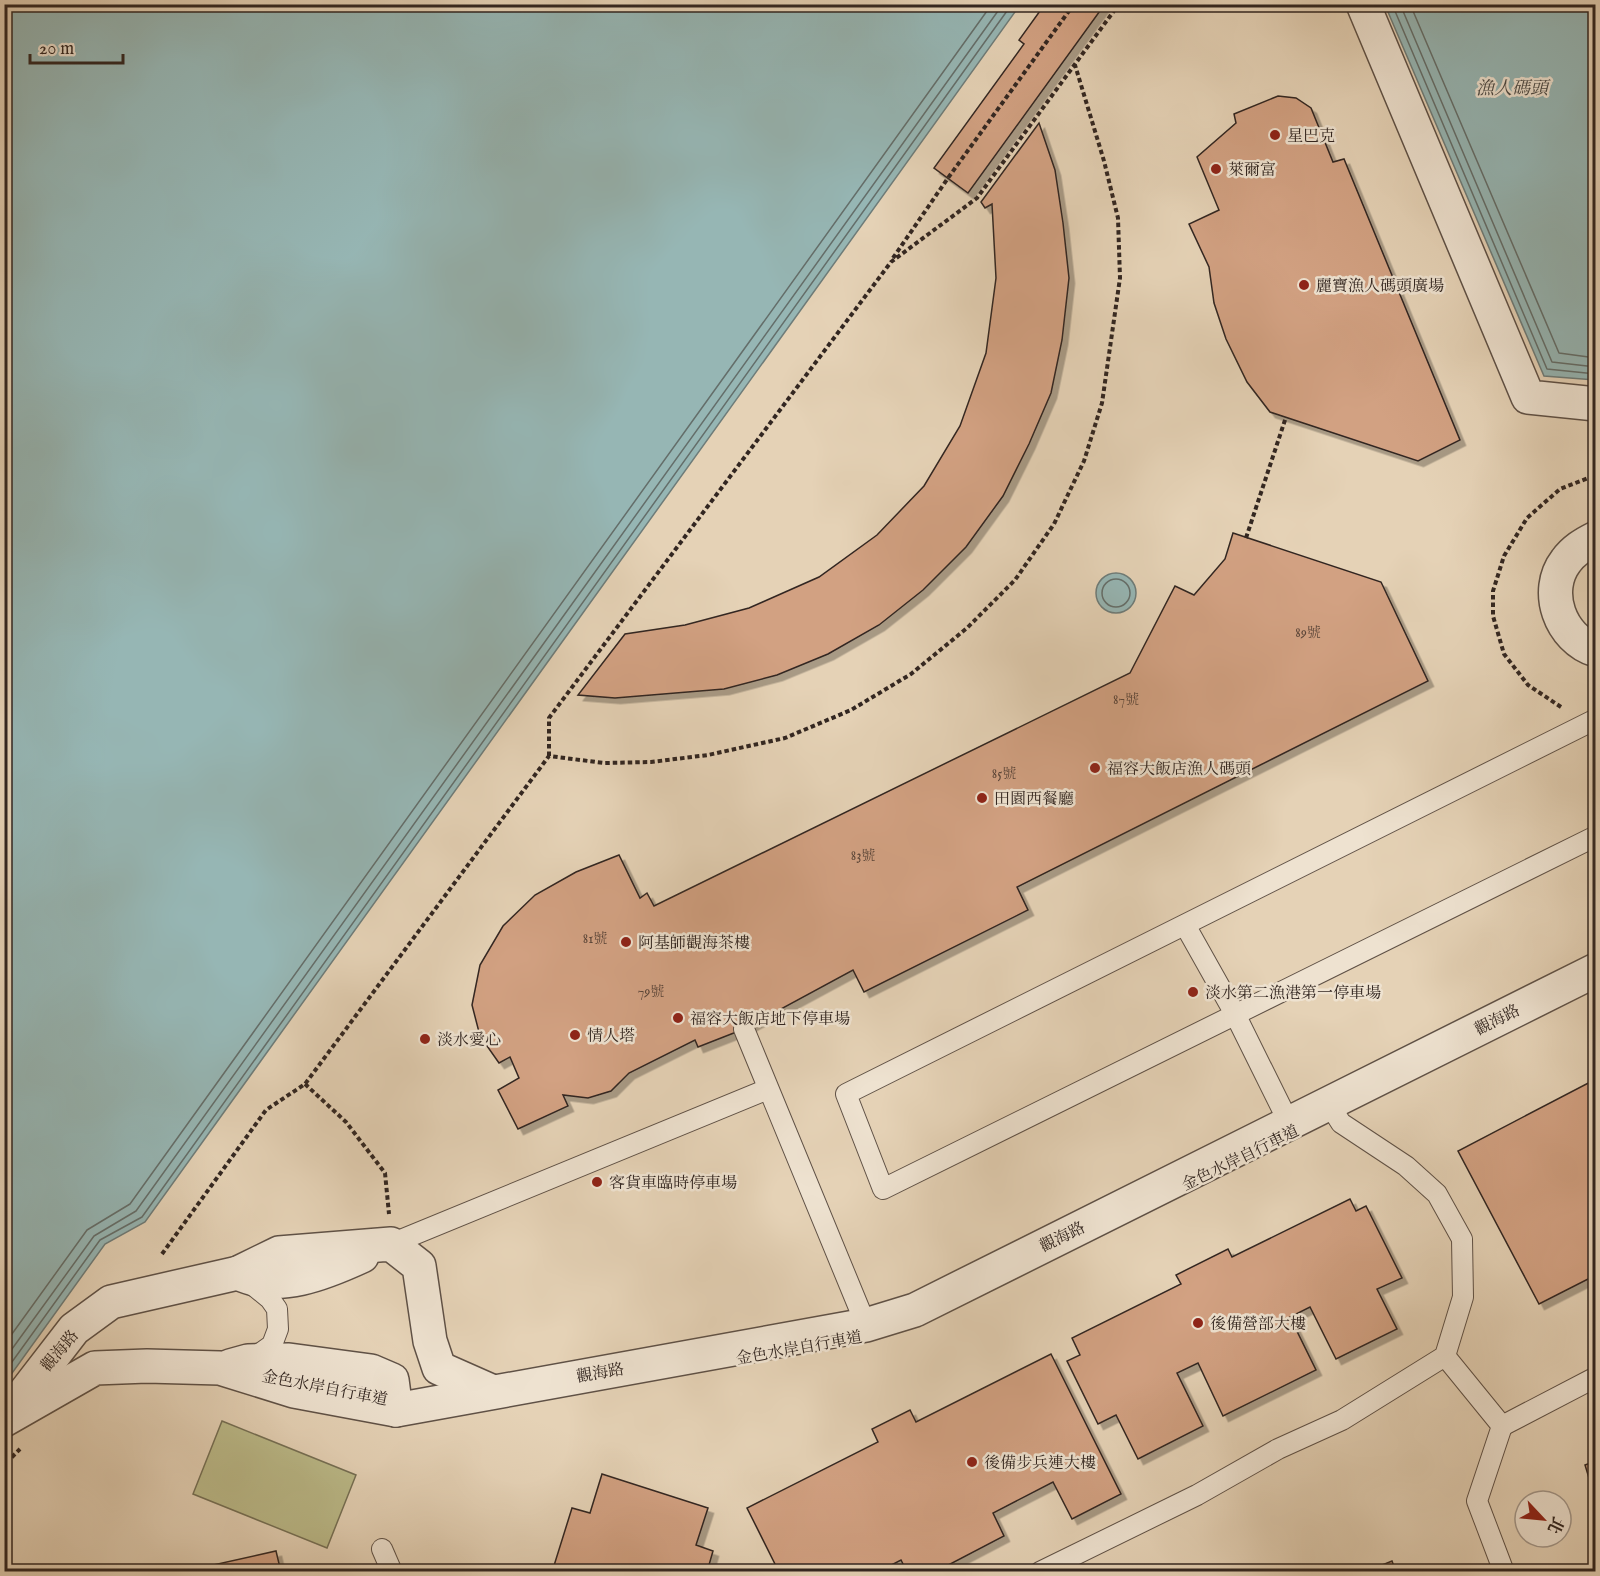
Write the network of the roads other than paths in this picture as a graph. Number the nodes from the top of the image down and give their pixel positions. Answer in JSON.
{"nodes":[{"id":1,"x":1363,"y":4,"type":"edge"},
{"id":2,"x":1596,"y":404,"type":"edge"},
{"id":3,"x":1596,"y":538,"type":"edge"},
{"id":4,"x":1596,"y":650,"type":"edge"},
{"id":5,"x":1596,"y":719,"type":"edge"},
{"id":6,"x":1596,"y":836,"type":"edge"},
{"id":7,"x":1185,"y":925,"type":"junction"},
{"id":8,"x":1596,"y":970,"type":"edge"},
{"id":9,"x":1235,"y":1014,"type":"junction"},
{"id":10,"x":744,"y":1029,"type":"dead end"},
{"id":11,"x":768,"y":1089,"type":"junction"},
{"id":12,"x":1329,"y":1104,"type":"junction"},
{"id":13,"x":1289,"y":1124,"type":"junction"},
{"id":14,"x":391,"y":1244,"type":"junction"},
{"id":15,"x":238,"y":1273,"type":"junction"},
{"id":16,"x":866,"y":1325,"type":"junction"},
{"id":17,"x":1445,"y":1356,"type":"junction"},
{"id":18,"x":234,"y":1365,"type":"junction"},
{"id":19,"x":1596,"y":1377,"type":"edge"},
{"id":20,"x":491,"y":1391,"type":"junction"},
{"id":21,"x":1502,"y":1426,"type":"junction"},
{"id":22,"x":12,"y":1428,"type":"edge"},
{"id":23,"x":382,"y":1549,"type":"dead end"},
{"id":24,"x":392,"y":1572,"type":"edge"},
{"id":25,"x":1040,"y":1572,"type":"edge"},
{"id":26,"x":1504,"y":1572,"type":"edge"}],
"edges":[{"from":1,"to":2,"type":"street"},
{"from":3,"to":4,"type":"street"},
{"from":5,"to":7,"type":"lane"},
{"from":6,"to":9,"type":"lane"},
{"from":7,"to":9,"type":"lane"},
{"from":7,"to":9,"type":"lane"},
{"from":8,"to":12,"type":"street","name":"觀海路"},
{"from":9,"to":13,"type":"lane"},
{"from":10,"to":11,"type":"lane"},
{"from":11,"to":14,"type":"lane"},
{"from":11,"to":16,"type":"lane"},
{"from":12,"to":13,"type":"street","name":"觀海路"},
{"from":12,"to":17,"type":"lane"},
{"from":13,"to":16,"type":"street","name":"觀海路"},
{"from":14,"to":15,"type":"street"},
{"from":14,"to":20,"type":"street"},
{"from":15,"to":18,"type":"lane"},
{"from":15,"to":22,"type":"street","name":"觀海路"},
{"from":16,"to":20,"type":"street","name":"觀海路"},
{"from":17,"to":21,"type":"lane"},
{"from":17,"to":25,"type":"lane"},
{"from":18,"to":20,"type":"street","name":"觀海路"},
{"from":18,"to":22,"type":"street","name":"觀海路"},
{"from":19,"to":21,"type":"lane"},
{"from":21,"to":26,"type":"lane"},
{"from":23,"to":24,"type":"lane"}]}
